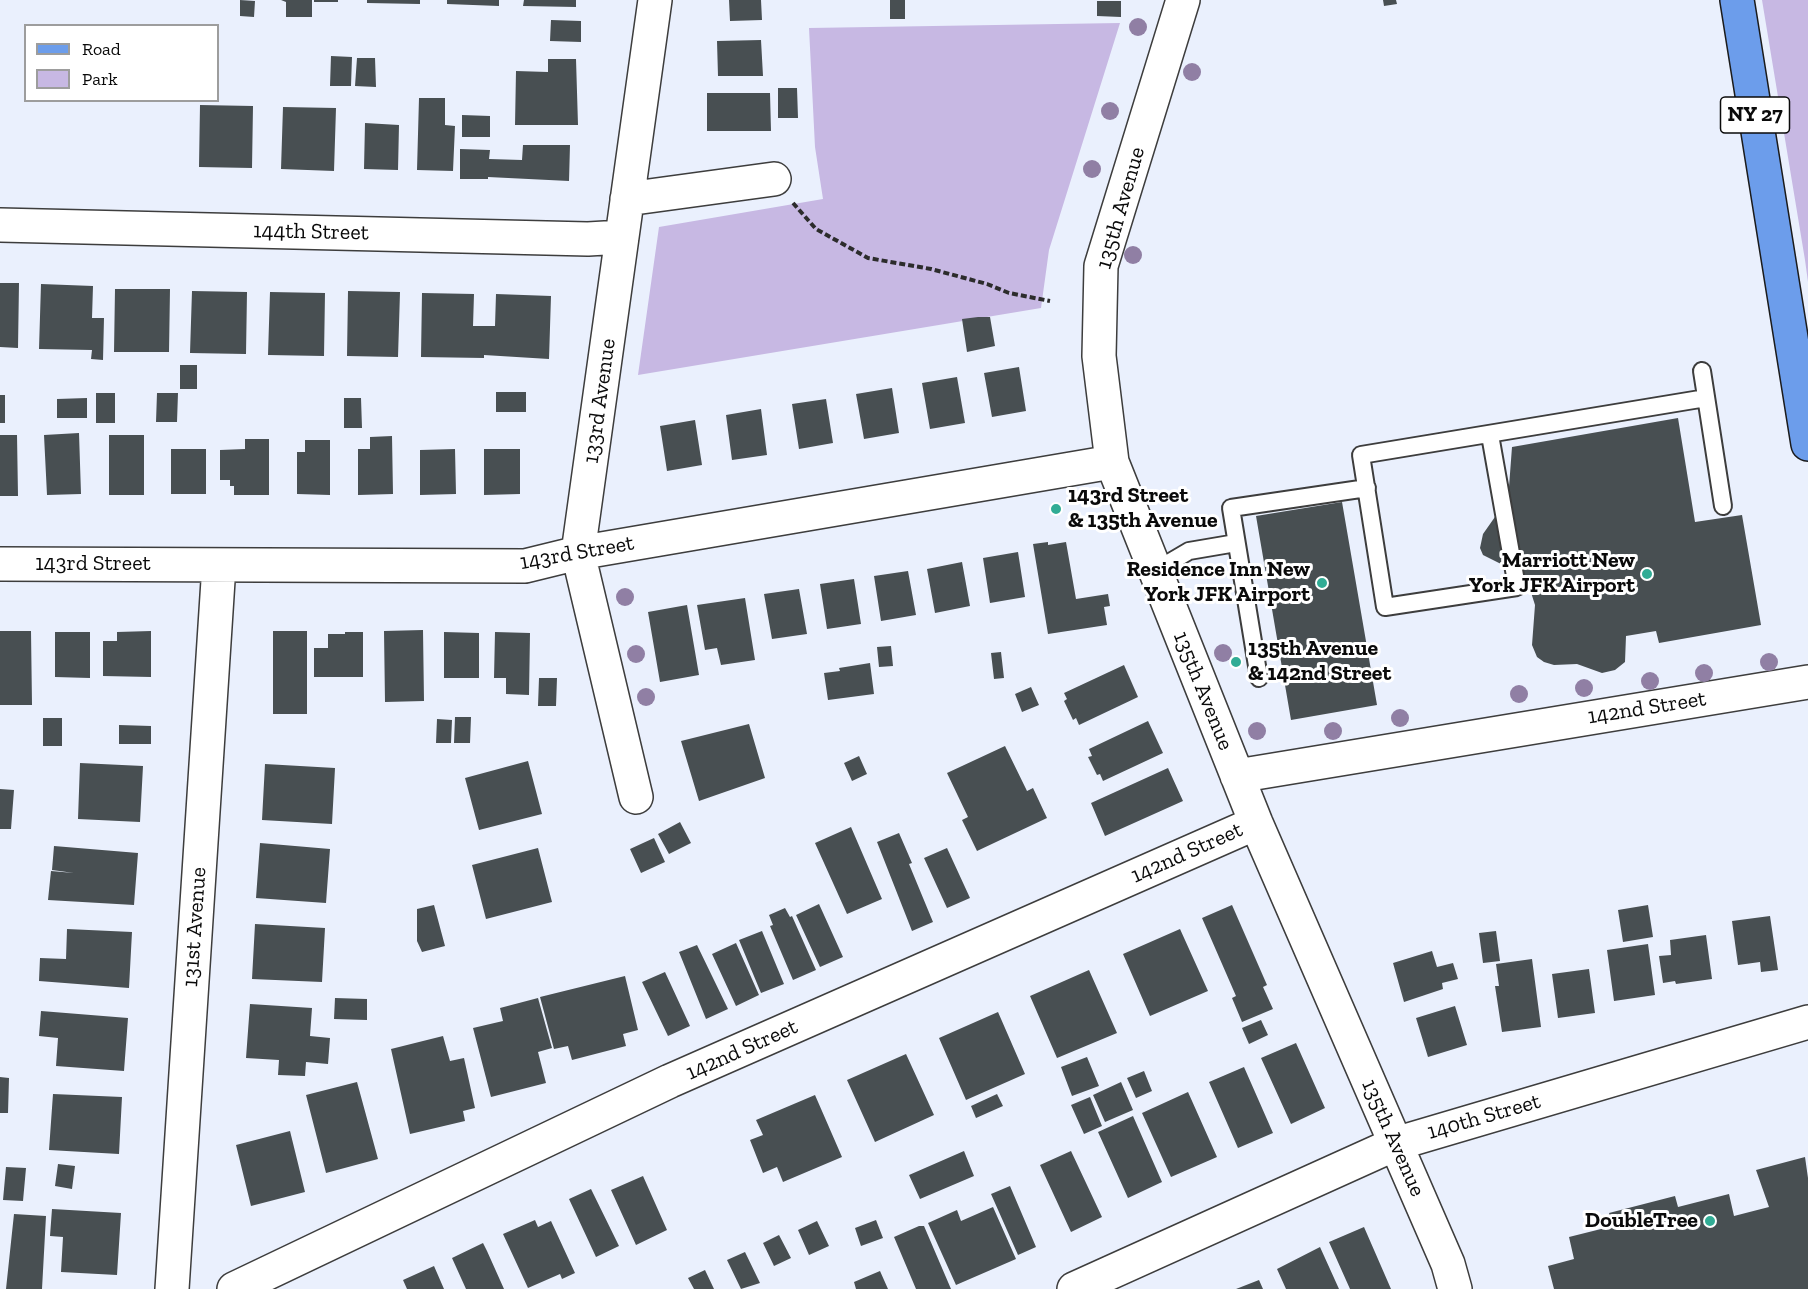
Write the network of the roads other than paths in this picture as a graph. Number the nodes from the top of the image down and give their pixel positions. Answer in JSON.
{"nodes":[{"id":1,"x":655,"y":0,"type":"edge"},
{"id":2,"x":1183,"y":0,"type":"edge"},
{"id":3,"x":1737,"y":0,"type":"edge"},
{"id":4,"x":782,"y":189,"type":"road end"},
{"id":5,"x":627,"y":199,"type":"junction"},
{"id":6,"x":0,"y":225,"type":"edge"},
{"id":7,"x":622,"y":237,"type":"junction"},
{"id":8,"x":1702,"y":371,"type":"dead end"},
{"id":9,"x":1706,"y":398,"type":"junction"},
{"id":10,"x":1490,"y":435,"type":"junction"},
{"id":11,"x":1808,"y":444,"type":"edge"},
{"id":12,"x":1112,"y":462,"type":"junction"},
{"id":13,"x":1367,"y":489,"type":"junction"},
{"id":14,"x":1723,"y":506,"type":"dead end"},
{"id":15,"x":1236,"y":543,"type":"junction"},
{"id":16,"x":578,"y":552,"type":"junction"},
{"id":17,"x":0,"y":564,"type":"edge"},
{"id":18,"x":219,"y":564,"type":"junction"},
{"id":19,"x":1155,"y":571,"type":"junction"},
{"id":20,"x":1259,"y":678,"type":"dead end"},
{"id":21,"x":1808,"y":682,"type":"edge"},
{"id":22,"x":1237,"y":776,"type":"junction"},
{"id":23,"x":636,"y":798,"type":"dead end"},
{"id":24,"x":1256,"y":823,"type":"junction"},
{"id":25,"x":1808,"y":1022,"type":"edge"},
{"id":26,"x":1395,"y":1144,"type":"junction"},
{"id":27,"x":1117,"y":1280,"type":"edge"},
{"id":28,"x":172,"y":1289,"type":"edge"},
{"id":29,"x":234,"y":1289,"type":"edge"},
{"id":30,"x":1074,"y":1289,"type":"edge"},
{"id":31,"x":1455,"y":1289,"type":"edge"}],
"edges":[{"from":1,"to":5,"type":"street","name":"133rd Avenue"},
{"from":2,"to":12,"type":"street","name":"135th Avenue"},
{"from":3,"to":11,"type":"main road","number":"NY 27"},
{"from":4,"to":5,"type":"street"},
{"from":5,"to":7,"type":"street","name":"133rd Avenue"},
{"from":6,"to":7,"type":"street","name":"144th Street"},
{"from":7,"to":16,"type":"street","name":"133rd Avenue"},
{"from":8,"to":9,"type":"lane"},
{"from":9,"to":10,"type":"lane"},
{"from":9,"to":14,"type":"lane"},
{"from":10,"to":13,"type":"lane"},
{"from":10,"to":13,"type":"lane"},
{"from":12,"to":16,"type":"street","name":"143rd Street"},
{"from":12,"to":19,"type":"street","name":"135th Avenue"},
{"from":13,"to":15,"type":"lane"},
{"from":15,"to":19,"type":"lane"},
{"from":15,"to":20,"type":"lane"},
{"from":16,"to":18,"type":"street","name":"143rd Street"},
{"from":16,"to":23,"type":"street","name":"133rd Avenue"},
{"from":17,"to":18,"type":"street","name":"143rd Street"},
{"from":18,"to":28,"type":"street","name":"131st Avenue"},
{"from":19,"to":22,"type":"street","name":"135th Avenue"},
{"from":21,"to":22,"type":"street","name":"142nd Street"},
{"from":22,"to":24,"type":"street","name":"135th Avenue"},
{"from":24,"to":26,"type":"street","name":"135th Avenue"},
{"from":24,"to":29,"type":"street","name":"142nd Street"},
{"from":25,"to":26,"type":"street","name":"140th Street"},
{"from":26,"to":27,"type":"street","name":"140th Street"},
{"from":26,"to":31,"type":"street","name":"135th Avenue"},
{"from":27,"to":30,"type":"street","name":"140th Street"}]}
